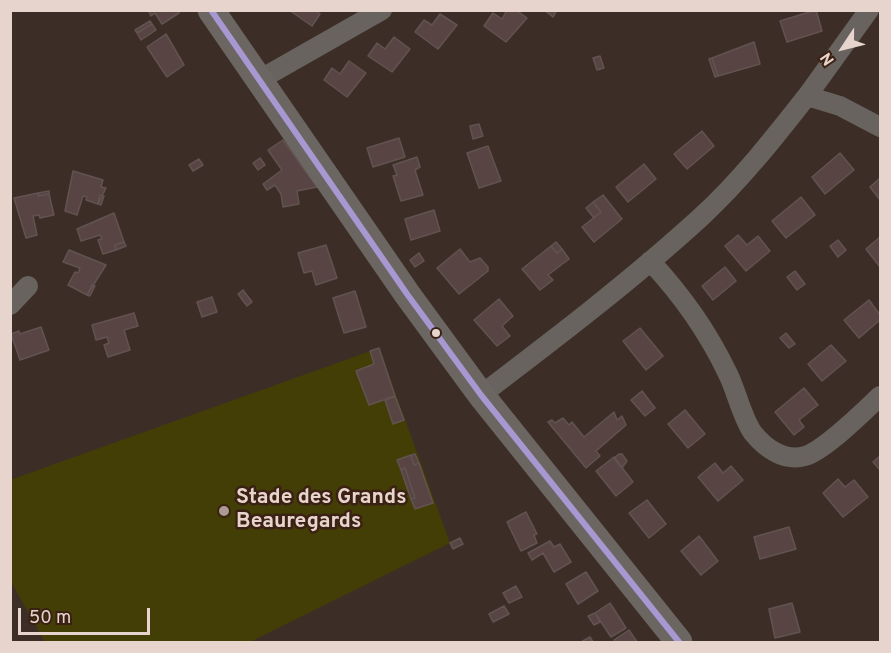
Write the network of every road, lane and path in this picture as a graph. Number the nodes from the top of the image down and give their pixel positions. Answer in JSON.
{"nodes":[{"id":1,"x":212,"y":10,"type":"edge"},
{"id":2,"x":382,"y":10,"type":"edge"},
{"id":3,"x":868,"y":10,"type":"edge"},
{"id":4,"x":259,"y":80,"type":"junction"},
{"id":5,"x":807,"y":96,"type":"junction"},
{"id":6,"x":880,"y":127,"type":"edge"},
{"id":7,"x":650,"y":261,"type":"junction"},
{"id":8,"x":28,"y":286,"type":"dead end"},
{"id":9,"x":10,"y":305,"type":"edge"},
{"id":10,"x":481,"y":395,"type":"junction"},
{"id":11,"x":880,"y":396,"type":"edge"},
{"id":12,"x":679,"y":642,"type":"edge"}],
"edges":[{"from":1,"to":4,"type":"main road"},
{"from":2,"to":4,"type":"street"},
{"from":3,"to":5,"type":"street"},
{"from":4,"to":10,"type":"main road"},
{"from":5,"to":6,"type":"street"},
{"from":5,"to":7,"type":"street"},
{"from":7,"to":10,"type":"street"},
{"from":7,"to":11,"type":"street"},
{"from":8,"to":9,"type":"street"},
{"from":10,"to":12,"type":"main road"}]}
